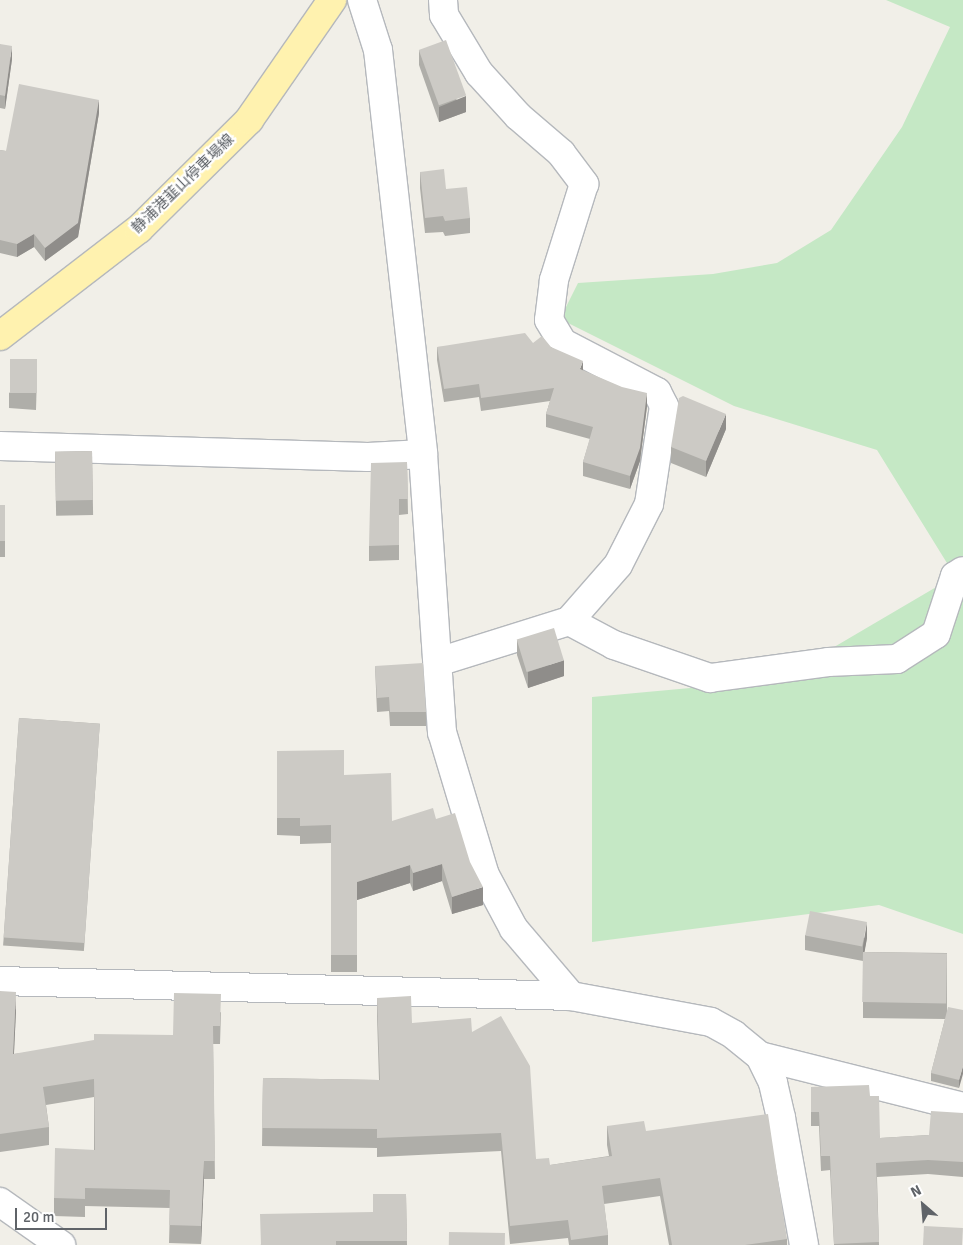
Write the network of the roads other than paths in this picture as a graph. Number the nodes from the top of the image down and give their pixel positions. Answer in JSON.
{"nodes":[{"id":1,"x":332,"y":0,"type":"edge"},
{"id":2,"x":362,"y":0,"type":"edge"},
{"id":3,"x":443,"y":0,"type":"edge"},
{"id":4,"x":0,"y":336,"type":"edge"},
{"id":5,"x":0,"y":446,"type":"edge"},
{"id":6,"x":423,"y":454,"type":"junction"},
{"id":7,"x":963,"y":571,"type":"edge"},
{"id":8,"x":569,"y":621,"type":"junction"},
{"id":9,"x":438,"y":662,"type":"junction"},
{"id":10,"x":0,"y":981,"type":"edge"},
{"id":11,"x":571,"y":996,"type":"junction"},
{"id":12,"x":760,"y":1056,"type":"junction"},
{"id":13,"x":963,"y":1107,"type":"edge"},
{"id":14,"x":0,"y":1202,"type":"edge"},
{"id":15,"x":61,"y":1245,"type":"edge"},
{"id":16,"x":804,"y":1245,"type":"edge"}],
"edges":[{"from":1,"to":4,"type":"main road","name":"静浦港韮山停車場線"},
{"from":2,"to":6,"type":"street"},
{"from":3,"to":8,"type":"street"},
{"from":5,"to":6,"type":"street"},
{"from":6,"to":9,"type":"street"},
{"from":7,"to":8,"type":"street"},
{"from":8,"to":9,"type":"street"},
{"from":9,"to":11,"type":"street"},
{"from":10,"to":11,"type":"street"},
{"from":11,"to":12,"type":"street"},
{"from":12,"to":13,"type":"street"},
{"from":12,"to":16,"type":"street"},
{"from":14,"to":15,"type":"street"}]}
